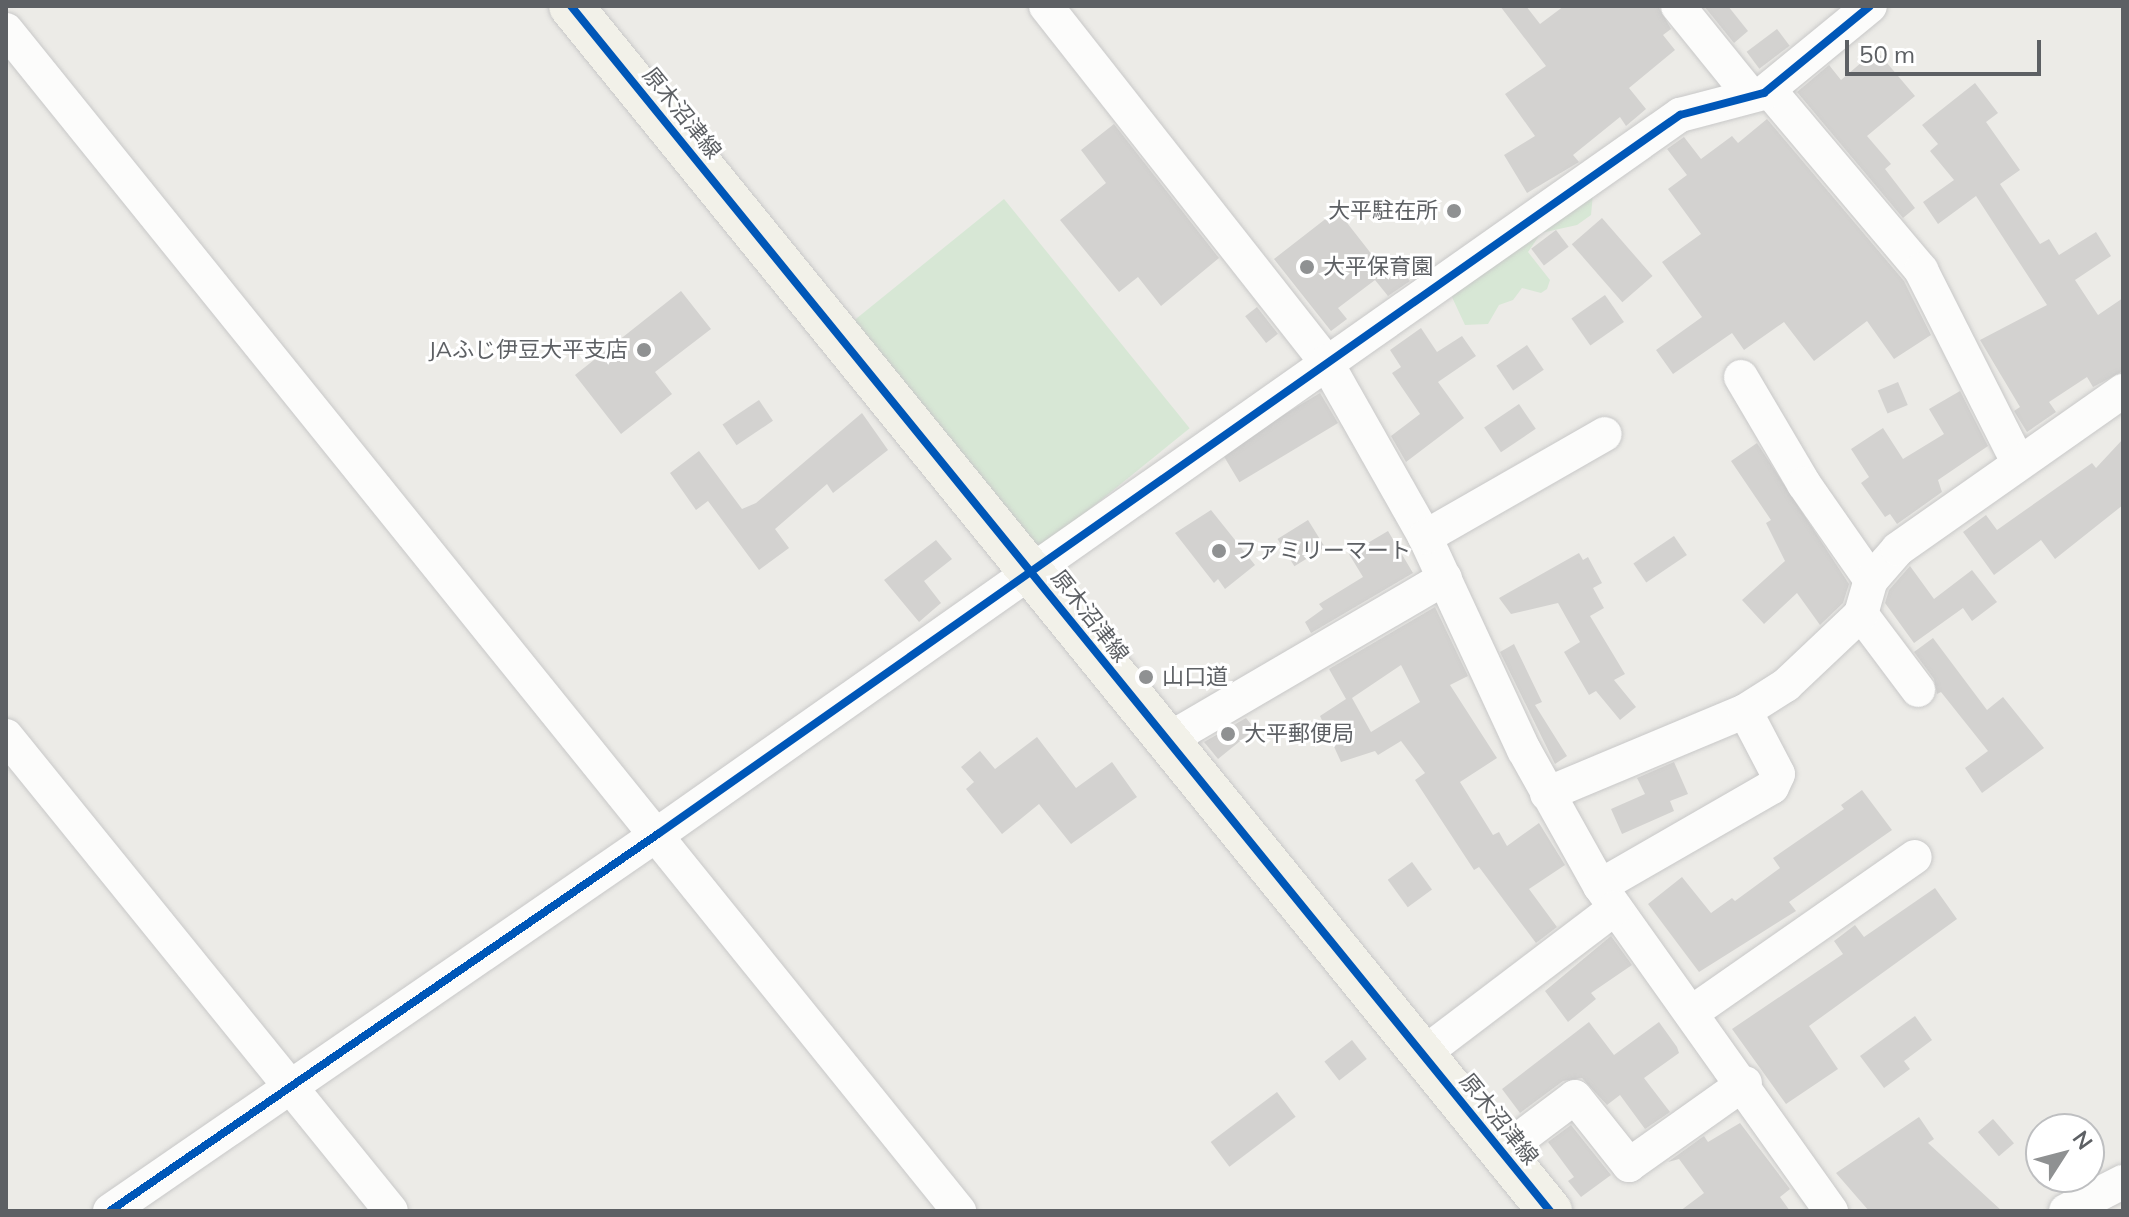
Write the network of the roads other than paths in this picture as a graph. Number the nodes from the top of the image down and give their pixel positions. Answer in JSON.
{"nodes":[{"id":1,"x":571,"y":6,"type":"edge"},
{"id":2,"x":1046,"y":6,"type":"edge"},
{"id":3,"x":1678,"y":6,"type":"edge"},
{"id":4,"x":1870,"y":6,"type":"edge"},
{"id":5,"x":6,"y":30,"type":"edge"},
{"id":6,"x":1759,"y":93,"type":"junction"},
{"id":7,"x":1326,"y":362,"type":"junction"},
{"id":8,"x":1741,"y":377,"type":"dead end"},
{"id":9,"x":2123,"y":391,"type":"edge"},
{"id":10,"x":1605,"y":434,"type":"dead end"},
{"id":11,"x":2018,"y":462,"type":"junction"},
{"id":12,"x":1425,"y":537,"type":"junction"},
{"id":13,"x":1032,"y":571,"type":"junction"},
{"id":14,"x":1445,"y":578,"type":"junction"},
{"id":15,"x":1871,"y":580,"type":"junction"},
{"id":16,"x":1861,"y":614,"type":"junction"},
{"id":17,"x":1918,"y":690,"type":"dead end"},
{"id":18,"x":1745,"y":711,"type":"junction"},
{"id":19,"x":6,"y":736,"type":"edge"},
{"id":20,"x":1166,"y":741,"type":"junction"},
{"id":21,"x":1547,"y":794,"type":"junction"},
{"id":22,"x":658,"y":834,"type":"junction"},
{"id":23,"x":1915,"y":857,"type":"dead end"},
{"id":24,"x":1608,"y":897,"type":"junction"},
{"id":25,"x":1694,"y":1011,"type":"junction"},
{"id":26,"x":1423,"y":1054,"type":"junction"},
{"id":27,"x":1745,"y":1083,"type":"junction"},
{"id":28,"x":290,"y":1088,"type":"junction"},
{"id":29,"x":1502,"y":1152,"type":"junction"},
{"id":30,"x":2123,"y":1182,"type":"edge"},
{"id":31,"x":110,"y":1211,"type":"edge"},
{"id":32,"x":391,"y":1211,"type":"edge"},
{"id":33,"x":959,"y":1211,"type":"edge"},
{"id":34,"x":1550,"y":1211,"type":"edge"},
{"id":35,"x":1831,"y":1211,"type":"edge"},
{"id":36,"x":2066,"y":1211,"type":"edge"}],
"edges":[{"from":1,"to":13,"type":"main road","name":"原木沼津線"},
{"from":2,"to":7,"type":"street"},
{"from":3,"to":6,"type":"street"},
{"from":4,"to":6,"type":"street"},
{"from":5,"to":22,"type":"street"},
{"from":6,"to":7,"type":"street"},
{"from":6,"to":11,"type":"street"},
{"from":7,"to":12,"type":"street"},
{"from":7,"to":13,"type":"street"},
{"from":8,"to":15,"type":"street"},
{"from":9,"to":11,"type":"street"},
{"from":10,"to":12,"type":"street"},
{"from":11,"to":15,"type":"street"},
{"from":12,"to":14,"type":"street"},
{"from":13,"to":20,"type":"main road","name":"原木沼津線"},
{"from":13,"to":22,"type":"street"},
{"from":14,"to":20,"type":"street"},
{"from":14,"to":21,"type":"street"},
{"from":15,"to":16,"type":"street"},
{"from":16,"to":17,"type":"street"},
{"from":16,"to":18,"type":"street"},
{"from":18,"to":21,"type":"street"},
{"from":18,"to":24,"type":"street"},
{"from":19,"to":28,"type":"street"},
{"from":20,"to":26,"type":"main road","name":"原木沼津線"},
{"from":21,"to":24,"type":"street"},
{"from":22,"to":28,"type":"street"},
{"from":22,"to":33,"type":"street"},
{"from":23,"to":25,"type":"street"},
{"from":24,"to":25,"type":"street"},
{"from":24,"to":26,"type":"street"},
{"from":25,"to":27,"type":"street"},
{"from":26,"to":29,"type":"main road","name":"原木沼津線"},
{"from":27,"to":29,"type":"street"},
{"from":27,"to":35,"type":"street"},
{"from":28,"to":31,"type":"street"},
{"from":28,"to":32,"type":"street"},
{"from":29,"to":34,"type":"main road","name":"原木沼津線"},
{"from":30,"to":36,"type":"street"}]}
